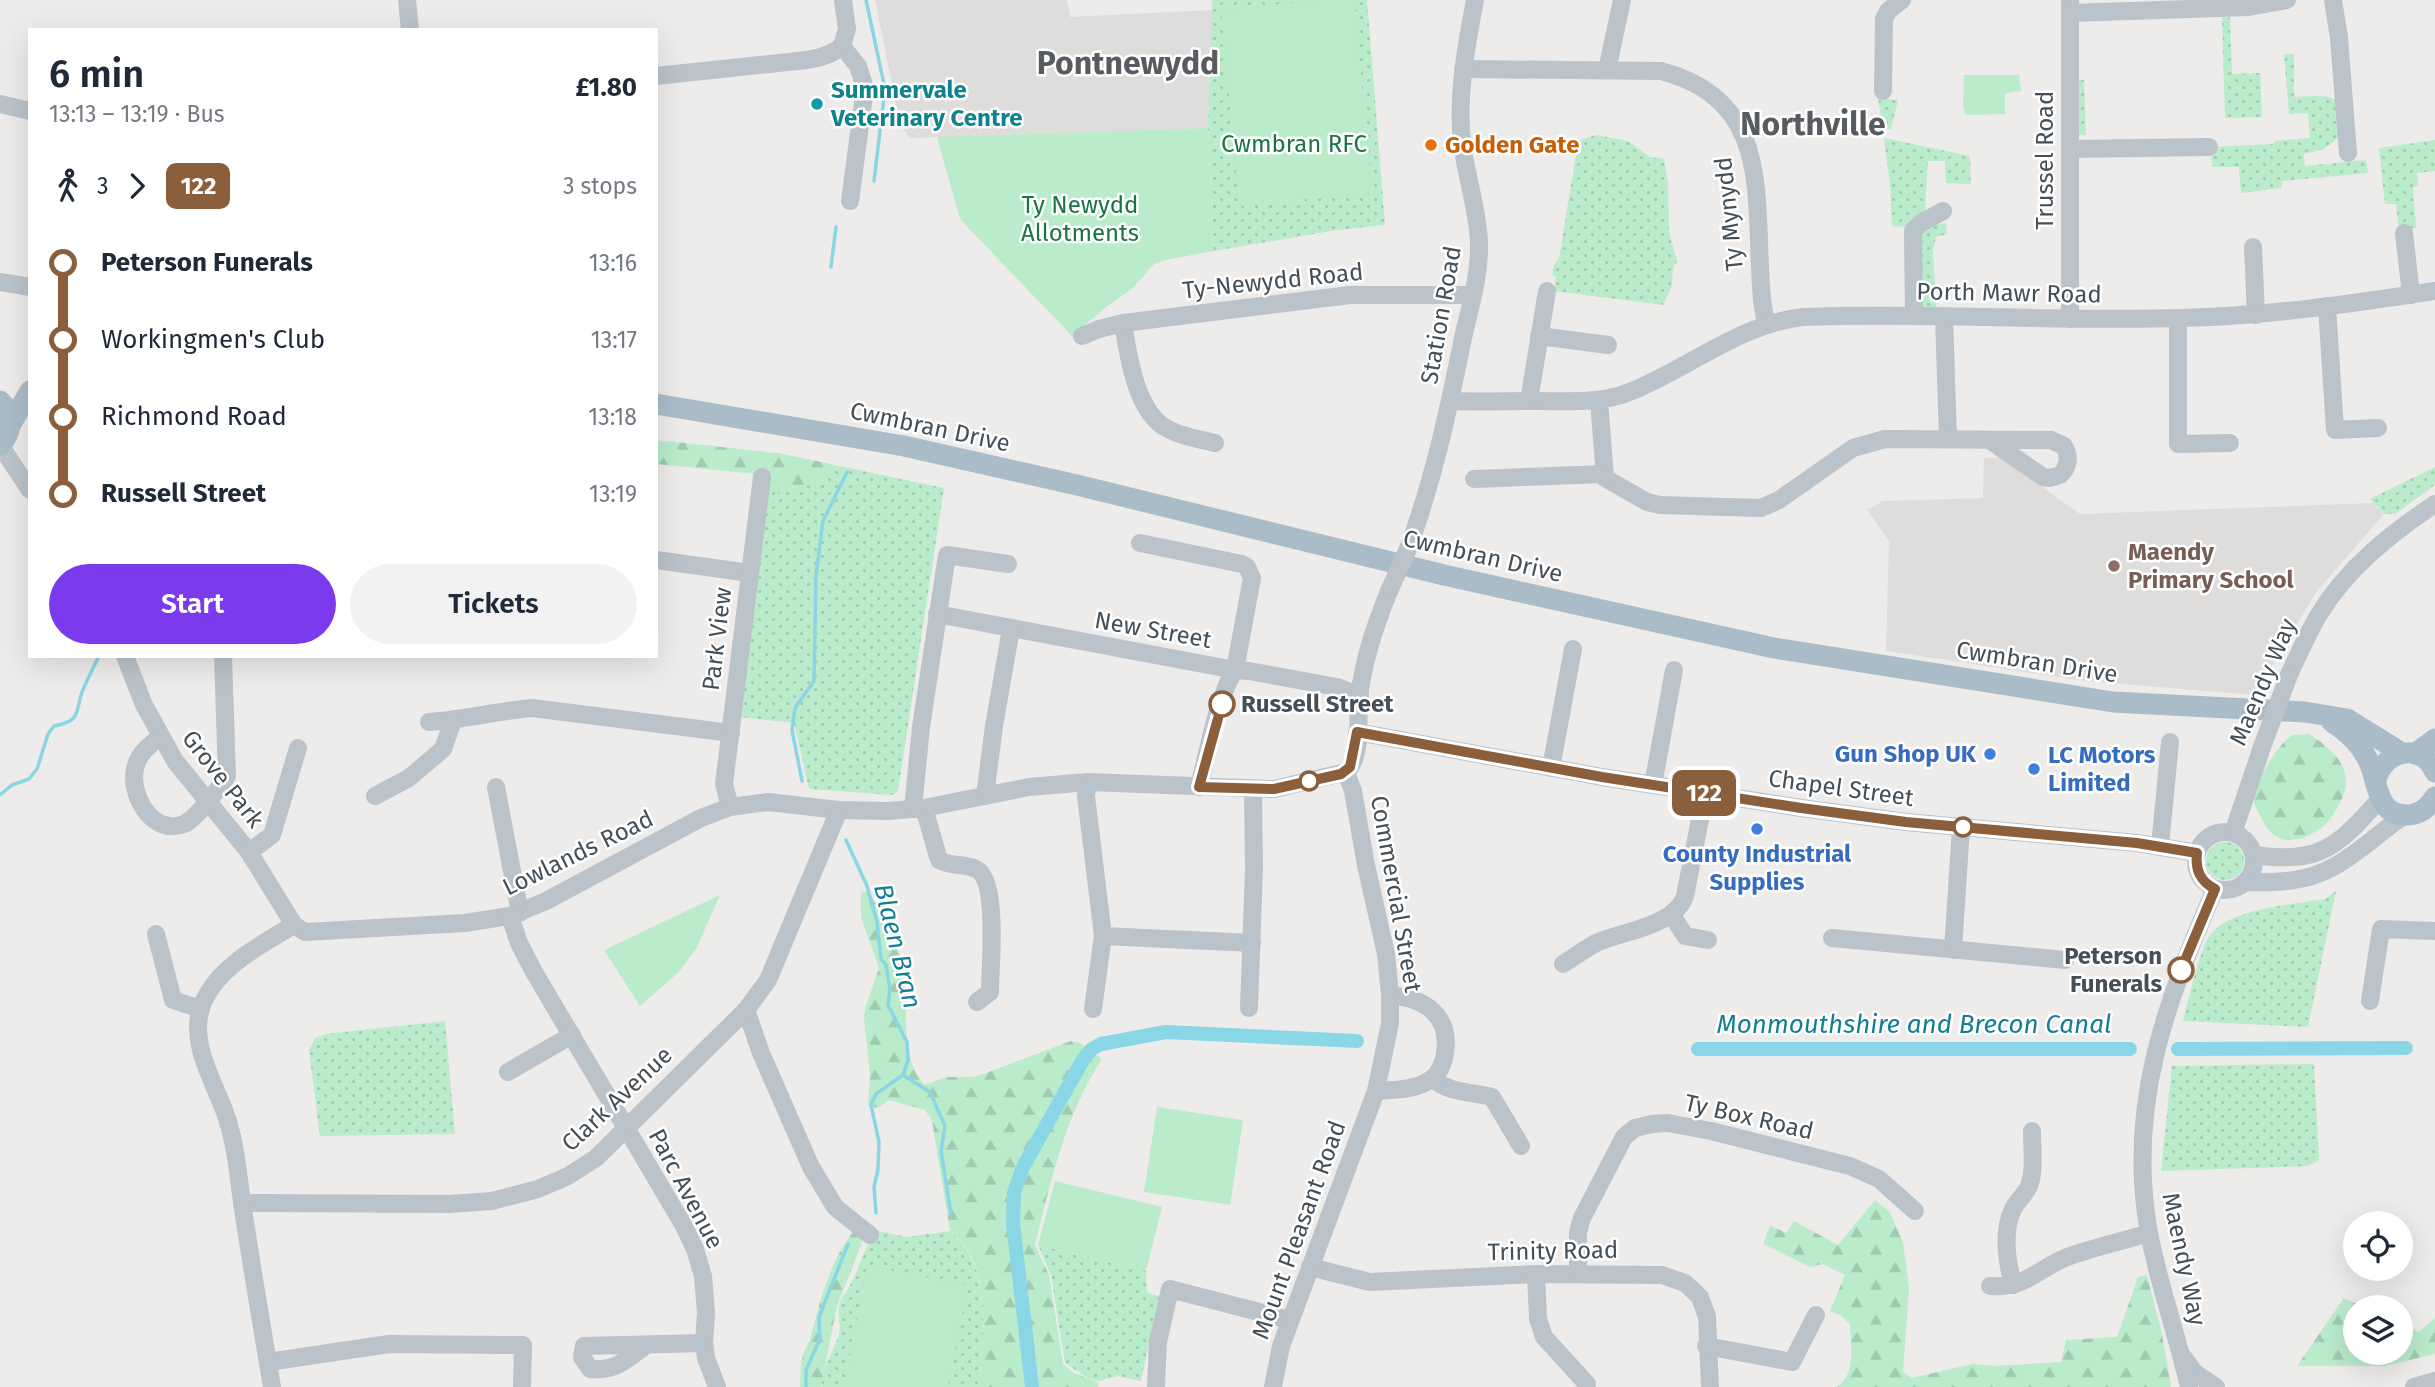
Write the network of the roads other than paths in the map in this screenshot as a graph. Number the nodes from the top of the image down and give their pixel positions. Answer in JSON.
{"nodes":[{"id":1,"x":407,"y":0,"type":"edge"},
{"id":2,"x":844,"y":0,"type":"edge"},
{"id":3,"x":1475,"y":0,"type":"edge"},
{"id":4,"x":1622,"y":0,"type":"edge"},
{"id":5,"x":1902,"y":0,"type":"edge"},
{"id":6,"x":2333,"y":0,"type":"edge"},
{"id":7,"x":2281,"y":1,"type":"edge"},
{"id":8,"x":2070,"y":6,"type":"edge"},
{"id":9,"x":410,"y":28,"type":"edge"},
{"id":10,"x":842,"y":46,"type":"junction"},
{"id":11,"x":1464,"y":69,"type":"junction"},
{"id":12,"x":1607,"y":71,"type":"junction"},
{"id":13,"x":658,"y":76,"type":"edge"},
{"id":14,"x":1883,"y":91,"type":"dead end"},
{"id":15,"x":0,"y":104,"type":"edge"},
{"id":16,"x":28,"y":111,"type":"edge"},
{"id":17,"x":2209,"y":148,"type":"dead end"},
{"id":18,"x":2070,"y":149,"type":"junction"},
{"id":19,"x":2348,"y":153,"type":"dead end"},
{"id":20,"x":850,"y":201,"type":"dead end"},
{"id":21,"x":1943,"y":211,"type":"dead end"},
{"id":22,"x":2404,"y":233,"type":"dead end"},
{"id":23,"x":2253,"y":247,"type":"dead end"},
{"id":24,"x":0,"y":282,"type":"edge"},
{"id":25,"x":28,"y":287,"type":"edge"},
{"id":26,"x":1547,"y":291,"type":"dead end"},
{"id":27,"x":2435,"y":291,"type":"edge"},
{"id":28,"x":1472,"y":295,"type":"junction"},
{"id":29,"x":2411,"y":295,"type":"junction"},
{"id":30,"x":2327,"y":306,"type":"junction"},
{"id":31,"x":2256,"y":315,"type":"junction"},
{"id":32,"x":1914,"y":317,"type":"junction"},
{"id":33,"x":1944,"y":317,"type":"junction"},
{"id":34,"x":2178,"y":318,"type":"junction"},
{"id":35,"x":2070,"y":319,"type":"junction"},
{"id":36,"x":1123,"y":323,"type":"junction"},
{"id":37,"x":1767,"y":325,"type":"junction"},
{"id":38,"x":1082,"y":336,"type":"dead end"},
{"id":39,"x":1539,"y":336,"type":"junction"},
{"id":40,"x":1608,"y":345,"type":"dead end"},
{"id":41,"x":28,"y":384,"type":"edge"},
{"id":42,"x":0,"y":391,"type":"edge"},
{"id":43,"x":28,"y":394,"type":"edge"},
{"id":44,"x":1599,"y":400,"type":"junction"},
{"id":45,"x":0,"y":401,"type":"edge"},
{"id":46,"x":1451,"y":401,"type":"junction"},
{"id":47,"x":1529,"y":401,"type":"junction"},
{"id":48,"x":658,"y":404,"type":"edge"},
{"id":49,"x":10,"y":425,"type":"junction"},
{"id":50,"x":2378,"y":428,"type":"dead end"},
{"id":51,"x":1948,"y":439,"type":"junction"},
{"id":52,"x":1991,"y":441,"type":"dead end"},
{"id":53,"x":1214,"y":443,"type":"dead end"},
{"id":54,"x":2230,"y":443,"type":"dead end"},
{"id":55,"x":0,"y":445,"type":"edge"},
{"id":56,"x":1604,"y":474,"type":"junction"},
{"id":57,"x":762,"y":477,"type":"dead end"},
{"id":58,"x":1474,"y":479,"type":"dead end"},
{"id":59,"x":28,"y":487,"type":"edge"},
{"id":60,"x":2432,"y":508,"type":"edge"},
{"id":61,"x":1140,"y":543,"type":"dead end"},
{"id":62,"x":1408,"y":549,"type":"joint"},
{"id":63,"x":658,"y":560,"type":"edge"},
{"id":64,"x":1008,"y":564,"type":"dead end"},
{"id":65,"x":750,"y":573,"type":"junction"},
{"id":66,"x":937,"y":614,"type":"junction"},
{"id":67,"x":1011,"y":629,"type":"junction"},
{"id":68,"x":1573,"y":649,"type":"dead end"},
{"id":69,"x":126,"y":658,"type":"edge"},
{"id":70,"x":223,"y":658,"type":"edge"},
{"id":71,"x":1235,"y":670,"type":"junction"},
{"id":72,"x":1674,"y":670,"type":"dead end"},
{"id":73,"x":1360,"y":696,"type":"junction"},
{"id":74,"x":2305,"y":712,"type":"junction"},
{"id":75,"x":453,"y":721,"type":"junction"},
{"id":76,"x":429,"y":722,"type":"dead end"},
{"id":77,"x":1357,"y":732,"type":"junction"},
{"id":78,"x":731,"y":733,"type":"junction"},
{"id":79,"x":160,"y":737,"type":"junction"},
{"id":80,"x":2435,"y":739,"type":"edge"},
{"id":81,"x":2171,"y":742,"type":"dead end"},
{"id":82,"x":298,"y":748,"type":"dead end"},
{"id":83,"x":2408,"y":754,"type":"junction"},
{"id":84,"x":1552,"y":768,"type":"junction"},
{"id":85,"x":1346,"y":772,"type":"junction"},
{"id":86,"x":2435,"y":772,"type":"edge"},
{"id":87,"x":1088,"y":782,"type":"junction"},
{"id":88,"x":1653,"y":785,"type":"junction"},
{"id":89,"x":496,"y":787,"type":"dead end"},
{"id":90,"x":1199,"y":787,"type":"junction"},
{"id":91,"x":2378,"y":789,"type":"junction"},
{"id":92,"x":1253,"y":790,"type":"junction"},
{"id":93,"x":1705,"y":794,"type":"junction"},
{"id":94,"x":375,"y":796,"type":"dead end"},
{"id":95,"x":985,"y":796,"type":"junction"},
{"id":96,"x":206,"y":802,"type":"junction"},
{"id":97,"x":2434,"y":803,"type":"edge"},
{"id":98,"x":730,"y":807,"type":"junction"},
{"id":99,"x":919,"y":809,"type":"junction"},
{"id":100,"x":839,"y":810,"type":"junction"},
{"id":101,"x":2405,"y":815,"type":"junction"},
{"id":102,"x":1961,"y":827,"type":"junction"},
{"id":103,"x":2233,"y":833,"type":"junction"},
{"id":104,"x":2160,"y":846,"type":"junction"},
{"id":105,"x":249,"y":852,"type":"junction"},
{"id":106,"x":2197,"y":853,"type":"junction"},
{"id":107,"x":2254,"y":855,"type":"junction"},
{"id":108,"x":2246,"y":882,"type":"junction"},
{"id":109,"x":2215,"y":889,"type":"junction"},
{"id":110,"x":515,"y":914,"type":"junction"},
{"id":111,"x":1672,"y":915,"type":"junction"},
{"id":112,"x":294,"y":925,"type":"junction"},
{"id":113,"x":2435,"y":931,"type":"edge"},
{"id":114,"x":156,"y":934,"type":"dead end"},
{"id":115,"x":1103,"y":936,"type":"junction"},
{"id":116,"x":1832,"y":938,"type":"dead end"},
{"id":117,"x":1708,"y":940,"type":"dead end"},
{"id":118,"x":1252,"y":943,"type":"junction"},
{"id":119,"x":1953,"y":950,"type":"junction"},
{"id":120,"x":2065,"y":960,"type":"dead end"},
{"id":121,"x":1563,"y":964,"type":"dead end"},
{"id":122,"x":1390,"y":995,"type":"junction"},
{"id":123,"x":2370,"y":1001,"type":"dead end"},
{"id":124,"x":977,"y":1002,"type":"dead end"},
{"id":125,"x":1249,"y":1008,"type":"dead end"},
{"id":126,"x":201,"y":1009,"type":"junction"},
{"id":127,"x":1093,"y":1009,"type":"dead end"},
{"id":128,"x":746,"y":1010,"type":"junction"},
{"id":129,"x":572,"y":1035,"type":"junction"},
{"id":130,"x":508,"y":1072,"type":"dead end"},
{"id":131,"x":1433,"y":1078,"type":"junction"},
{"id":132,"x":1376,"y":1091,"type":"junction"},
{"id":133,"x":626,"y":1130,"type":"junction"},
{"id":134,"x":2032,"y":1131,"type":"dead end"},
{"id":135,"x":1521,"y":1146,"type":"dead end"},
{"id":136,"x":242,"y":1203,"type":"junction"},
{"id":137,"x":1915,"y":1210,"type":"dead end"},
{"id":138,"x":2149,"y":1233,"type":"junction"},
{"id":139,"x":870,"y":1235,"type":"dead end"},
{"id":140,"x":1310,"y":1268,"type":"junction"},
{"id":141,"x":1536,"y":1274,"type":"junction"},
{"id":142,"x":1578,"y":1274,"type":"junction"},
{"id":143,"x":2013,"y":1285,"type":"junction"},
{"id":144,"x":1990,"y":1286,"type":"dead end"},
{"id":145,"x":1816,"y":1315,"type":"dead end"},
{"id":146,"x":1290,"y":1320,"type":"junction"},
{"id":147,"x":704,"y":1343,"type":"junction"},
{"id":148,"x":645,"y":1346,"type":"dead end"},
{"id":149,"x":1706,"y":1346,"type":"junction"},
{"id":150,"x":2182,"y":1356,"type":"junction"},
{"id":151,"x":268,"y":1362,"type":"junction"},
{"id":152,"x":2435,"y":1381,"type":"edge"},
{"id":153,"x":1587,"y":1384,"type":"dead end"},
{"id":154,"x":272,"y":1387,"type":"edge"},
{"id":155,"x":522,"y":1387,"type":"edge"},
{"id":156,"x":717,"y":1387,"type":"edge"},
{"id":157,"x":1156,"y":1387,"type":"edge"},
{"id":158,"x":1273,"y":1387,"type":"edge"},
{"id":159,"x":1710,"y":1387,"type":"edge"},
{"id":160,"x":2189,"y":1387,"type":"edge"},
{"id":161,"x":2216,"y":1387,"type":"edge"},
{"id":162,"x":2414,"y":1387,"type":"edge"}],
"edges":[{"from":1,"to":9,"type":"street"},
{"from":2,"to":10,"type":"street"},
{"from":3,"to":11,"type":"street","name":"Station Road"},
{"from":4,"to":12,"type":"street"},
{"from":5,"to":14,"type":"street"},
{"from":6,"to":19,"type":"street"},
{"from":7,"to":8,"type":"street"},
{"from":8,"to":18,"type":"street","name":"Trussel Road"},
{"from":10,"to":13,"type":"street"},
{"from":10,"to":20,"type":"street"},
{"from":11,"to":12,"type":"street","name":"Ty Mynydd"},
{"from":11,"to":28,"type":"street","name":"Station Road"},
{"from":12,"to":37,"type":"street","name":"Ty Mynydd"},
{"from":15,"to":16,"type":"street"},
{"from":17,"to":18,"type":"street"},
{"from":18,"to":35,"type":"street","name":"Trussel Road"},
{"from":21,"to":32,"type":"street"},
{"from":22,"to":29,"type":"street"},
{"from":23,"to":31,"type":"street"},
{"from":24,"to":25,"type":"street"},
{"from":26,"to":39,"type":"street"},
{"from":27,"to":29,"type":"street","name":"Porth Mawr Road"},
{"from":28,"to":36,"type":"street","name":"Ty-Newydd Road"},
{"from":28,"to":46,"type":"street","name":"Station Road"},
{"from":29,"to":30,"type":"street","name":"Porth Mawr Road"},
{"from":30,"to":31,"type":"street","name":"Porth Mawr Road"},
{"from":30,"to":50,"type":"street"},
{"from":31,"to":34,"type":"street","name":"Porth Mawr Road"},
{"from":32,"to":33,"type":"street","name":"Porth Mawr Road"},
{"from":32,"to":37,"type":"street","name":"Porth Mawr Road"},
{"from":33,"to":35,"type":"street","name":"Porth Mawr Road"},
{"from":33,"to":51,"type":"street"},
{"from":34,"to":35,"type":"street","name":"Porth Mawr Road"},
{"from":34,"to":54,"type":"street"},
{"from":36,"to":38,"type":"street","name":"Ty-Newydd Road"},
{"from":36,"to":53,"type":"street"},
{"from":37,"to":44,"type":"street","name":"Porth Mawr Road"},
{"from":39,"to":40,"type":"street"},
{"from":39,"to":47,"type":"street"},
{"from":41,"to":42,"type":"main road"},
{"from":43,"to":49,"type":"main road"},
{"from":44,"to":47,"type":"street","name":"Porth Mawr Road"},
{"from":44,"to":56,"type":"street"},
{"from":45,"to":49,"type":"main road"},
{"from":46,"to":47,"type":"street","name":"Porth Mawr Road"},
{"from":46,"to":62,"type":"street","name":"Station Road"},
{"from":48,"to":74,"type":"main road","name":"Cwmbran Drive"},
{"from":49,"to":55,"type":"main road"},
{"from":51,"to":52,"type":"street"},
{"from":51,"to":56,"type":"street"},
{"from":55,"to":59,"type":"street"},
{"from":56,"to":58,"type":"street"},
{"from":57,"to":65,"type":"street","name":"Park View"},
{"from":60,"to":103,"type":"street","name":"Maendy Way","bridge":true},
{"from":61,"to":71,"type":"street"},
{"from":62,"to":73,"type":"street","name":"Commercial Street","bridge":true},
{"from":63,"to":65,"type":"street"},
{"from":64,"to":66,"type":"street"},
{"from":65,"to":78,"type":"street","name":"Park View"},
{"from":66,"to":67,"type":"street","name":"New Street"},
{"from":66,"to":99,"type":"street"},
{"from":67,"to":71,"type":"street","name":"New Street"},
{"from":67,"to":95,"type":"street"},
{"from":68,"to":84,"type":"street"},
{"from":69,"to":79,"type":"street","name":"Grove Park"},
{"from":70,"to":96,"type":"street"},
{"from":71,"to":73,"type":"street","name":"New Street"},
{"from":71,"to":90,"type":"street"},
{"from":72,"to":88,"type":"street"},
{"from":73,"to":77,"type":"street","name":"Commercial Street"},
{"from":74,"to":83,"type":"main road","name":"Cwmbran Drive"},
{"from":74,"to":91,"type":"main road","name":"Cwmbran Drive"},
{"from":75,"to":76,"type":"street"},
{"from":75,"to":78,"type":"street"},
{"from":75,"to":94,"type":"street"},
{"from":77,"to":84,"type":"street","name":"Chapel Street"},
{"from":77,"to":85,"type":"street","name":"Commercial Street"},
{"from":78,"to":98,"type":"street","name":"Park View"},
{"from":79,"to":96,"type":"street","name":"Grove Park"},
{"from":79,"to":96,"type":"street"},
{"from":80,"to":83,"type":"main road"},
{"from":81,"to":104,"type":"street"},
{"from":82,"to":105,"type":"street"},
{"from":83,"to":86,"type":"main road","name":"Cwmbran Drive"},
{"from":83,"to":91,"type":"main road"},
{"from":84,"to":88,"type":"street","name":"Chapel Street"},
{"from":85,"to":92,"type":"street","name":"Lowlands Road"},
{"from":85,"to":122,"type":"street","name":"Commercial Street"},
{"from":87,"to":90,"type":"street","name":"Lowlands Road"},
{"from":87,"to":95,"type":"street","name":"Lowlands Road"},
{"from":87,"to":115,"type":"street"},
{"from":88,"to":93,"type":"street","name":"Chapel Street"},
{"from":89,"to":110,"type":"street","name":"Parc Avenue"},
{"from":90,"to":92,"type":"street","name":"Lowlands Road"},
{"from":91,"to":101,"type":"main road"},
{"from":91,"to":107,"type":"street"},
{"from":92,"to":118,"type":"street"},
{"from":93,"to":102,"type":"street","name":"Chapel Street"},
{"from":93,"to":111,"type":"street"},
{"from":95,"to":99,"type":"street","name":"Lowlands Road"},
{"from":96,"to":105,"type":"street","name":"Grove Park"},
{"from":97,"to":101,"type":"main road"},
{"from":98,"to":100,"type":"street","name":"Lowlands Road"},
{"from":98,"to":110,"type":"street","name":"Lowlands Road"},
{"from":99,"to":100,"type":"street","name":"Lowlands Road"},
{"from":99,"to":124,"type":"street"},
{"from":100,"to":128,"type":"street","name":"Clark Avenue"},
{"from":101,"to":108,"type":"street"},
{"from":102,"to":104,"type":"street","name":"Chapel Street"},
{"from":102,"to":119,"type":"street"},
{"from":103,"to":106,"type":"street"},
{"from":103,"to":107,"type":"street"},
{"from":104,"to":106,"type":"street","name":"Chapel Street"},
{"from":105,"to":112,"type":"street","name":"Grove Park"},
{"from":106,"to":109,"type":"street"},
{"from":107,"to":108,"type":"street"},
{"from":108,"to":109,"type":"street"},
{"from":109,"to":138,"type":"street","name":"Maendy Way"},
{"from":110,"to":112,"type":"street","name":"Lowlands Road"},
{"from":110,"to":129,"type":"street","name":"Parc Avenue"},
{"from":111,"to":117,"type":"street"},
{"from":111,"to":121,"type":"street"},
{"from":112,"to":126,"type":"street"},
{"from":113,"to":123,"type":"street"},
{"from":114,"to":126,"type":"street"},
{"from":115,"to":118,"type":"street"},
{"from":115,"to":127,"type":"street"},
{"from":116,"to":119,"type":"street"},
{"from":118,"to":125,"type":"street"},
{"from":119,"to":120,"type":"street"},
{"from":122,"to":131,"type":"street"},
{"from":122,"to":132,"type":"street","name":"Commercial Street"},
{"from":126,"to":136,"type":"street"},
{"from":128,"to":133,"type":"street","name":"Clark Avenue"},
{"from":128,"to":139,"type":"street"},
{"from":129,"to":130,"type":"street"},
{"from":129,"to":133,"type":"street","name":"Parc Avenue"},
{"from":131,"to":132,"type":"street"},
{"from":131,"to":135,"type":"street"},
{"from":132,"to":140,"type":"street","name":"Mount Pleasant Road"},
{"from":133,"to":136,"type":"street","name":"Clark Avenue"},
{"from":133,"to":147,"type":"street","name":"Parc Avenue"},
{"from":134,"to":143,"type":"street"},
{"from":136,"to":151,"type":"street"},
{"from":137,"to":142,"type":"street","name":"Ty Box Road"},
{"from":138,"to":143,"type":"street"},
{"from":138,"to":150,"type":"street","name":"Maendy Way"},
{"from":140,"to":141,"type":"street","name":"Trinity Road"},
{"from":140,"to":146,"type":"street","name":"Mount Pleasant Road"},
{"from":141,"to":142,"type":"street","name":"Trinity Road"},
{"from":141,"to":153,"type":"street"},
{"from":142,"to":149,"type":"street","name":"Trinity Road"},
{"from":143,"to":144,"type":"street"},
{"from":145,"to":149,"type":"street"},
{"from":146,"to":157,"type":"street"},
{"from":146,"to":158,"type":"street","name":"Mount Pleasant Road"},
{"from":147,"to":148,"type":"street"},
{"from":147,"to":156,"type":"street","name":"Parc Avenue"},
{"from":149,"to":159,"type":"street","name":"Trinity Road"},
{"from":150,"to":160,"type":"street","name":"Maendy Way"},
{"from":150,"to":161,"type":"street","name":"Maendy Way"},
{"from":151,"to":154,"type":"street"},
{"from":151,"to":155,"type":"street"},
{"from":152,"to":162,"type":"street"}]}
